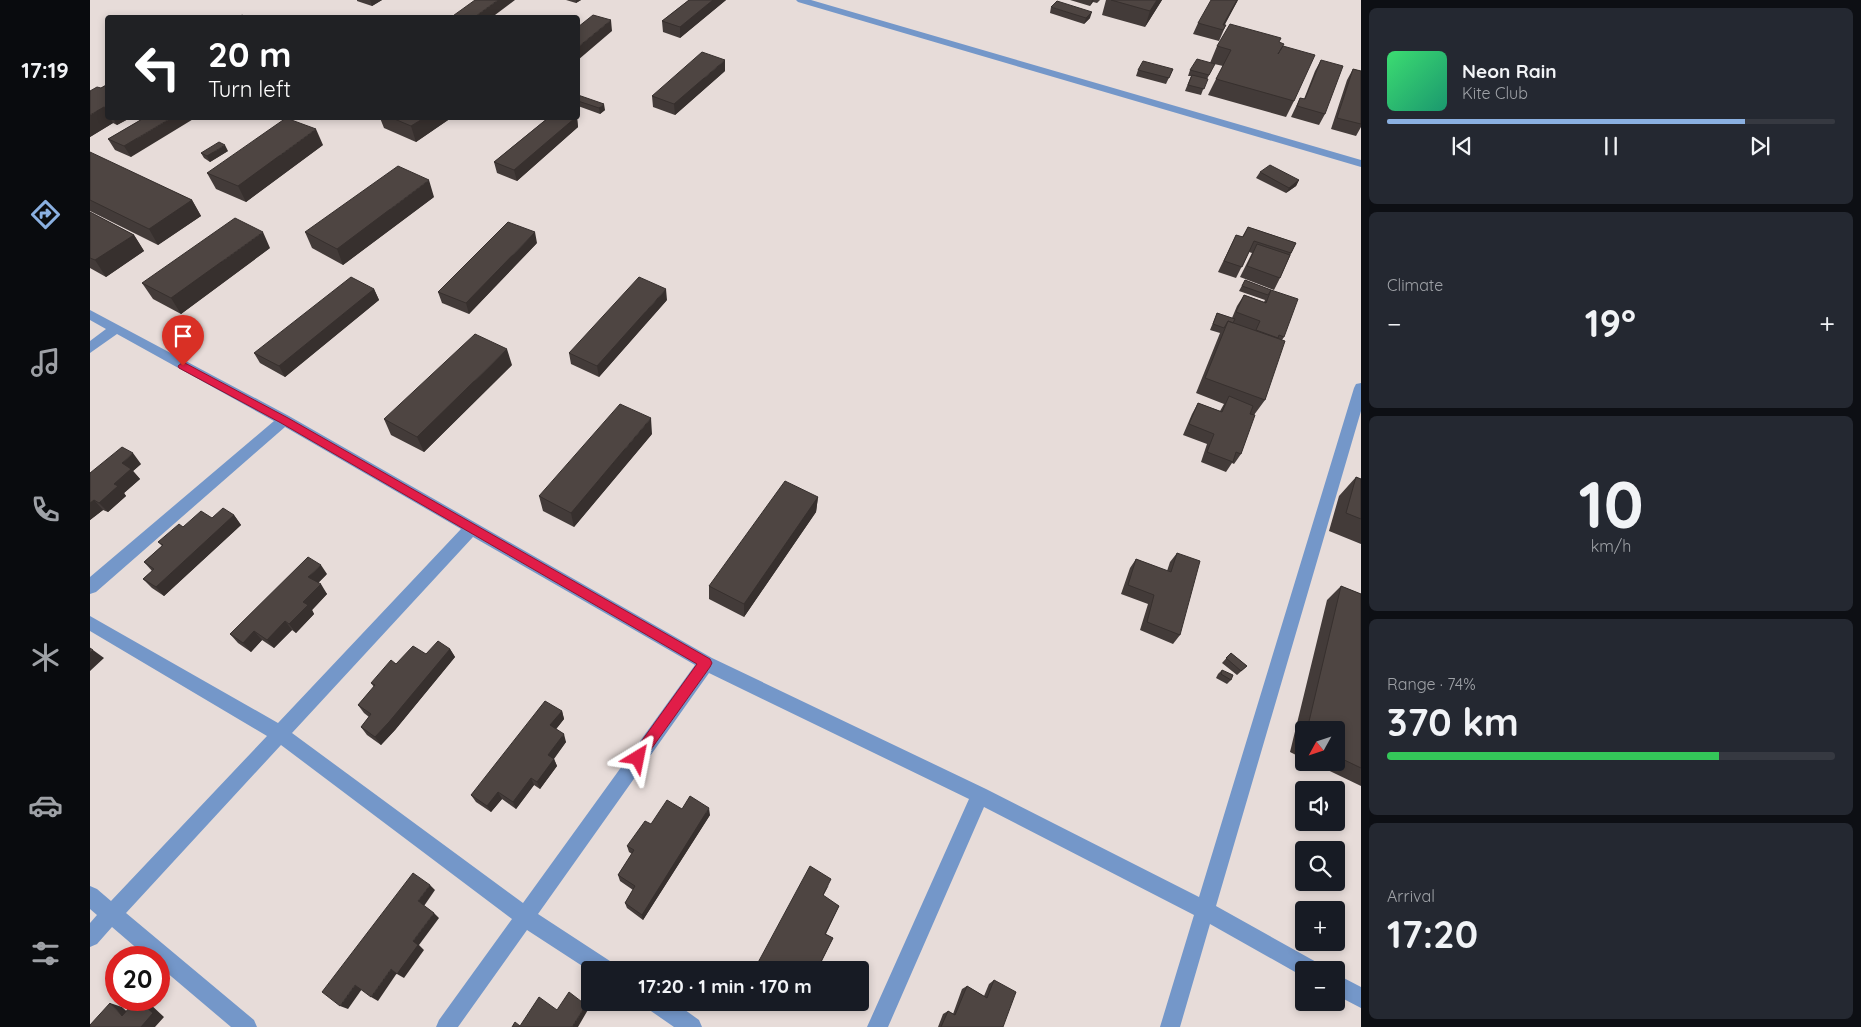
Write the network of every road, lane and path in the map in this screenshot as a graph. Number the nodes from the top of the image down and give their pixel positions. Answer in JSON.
{"nodes":[{"id":1,"x":801,"y":0,"type":"edge"},
{"id":2,"x":1361,"y":164,"type":"edge"},
{"id":3,"x":90,"y":314,"type":"edge"},
{"id":4,"x":115,"y":329,"type":"junction"},
{"id":5,"x":90,"y":348,"type":"edge"},
{"id":6,"x":1361,"y":388,"type":"edge"},
{"id":7,"x":284,"y":420,"type":"junction"},
{"id":8,"x":471,"y":528,"type":"junction"},
{"id":9,"x":90,"y":587,"type":"edge"},
{"id":10,"x":90,"y":623,"type":"edge"},
{"id":11,"x":706,"y":663,"type":"junction"},
{"id":12,"x":280,"y":734,"type":"junction"},
{"id":13,"x":980,"y":795,"type":"junction"},
{"id":14,"x":90,"y":896,"type":"edge"},
{"id":15,"x":1206,"y":911,"type":"junction"},
{"id":16,"x":110,"y":915,"type":"junction"},
{"id":17,"x":524,"y":916,"type":"junction"},
{"id":18,"x":90,"y":937,"type":"edge"},
{"id":19,"x":592,"y":961,"type":"edge"},
{"id":20,"x":1295,"y":961,"type":"edge"},
{"id":21,"x":1345,"y":989,"type":"edge"},
{"id":22,"x":1361,"y":998,"type":"edge"},
{"id":23,"x":668,"y":1011,"type":"edge"},
{"id":24,"x":247,"y":1027,"type":"edge"},
{"id":25,"x":446,"y":1027,"type":"edge"},
{"id":26,"x":692,"y":1027,"type":"edge"},
{"id":27,"x":877,"y":1027,"type":"edge"},
{"id":28,"x":1170,"y":1027,"type":"edge"}],
"edges":[{"from":1,"to":2,"type":"lane"},
{"from":3,"to":4,"type":"lane"},
{"from":4,"to":5,"type":"lane"},
{"from":4,"to":7,"type":"lane"},
{"from":6,"to":15,"type":"lane"},
{"from":7,"to":8,"type":"lane"},
{"from":7,"to":9,"type":"lane"},
{"from":8,"to":11,"type":"lane"},
{"from":8,"to":12,"type":"lane"},
{"from":10,"to":12,"type":"lane"},
{"from":11,"to":13,"type":"lane"},
{"from":11,"to":17,"type":"lane"},
{"from":12,"to":16,"type":"lane"},
{"from":12,"to":17,"type":"lane"},
{"from":13,"to":15,"type":"lane"},
{"from":13,"to":27,"type":"lane"},
{"from":14,"to":16,"type":"lane"},
{"from":15,"to":20,"type":"lane"},
{"from":15,"to":28,"type":"lane"},
{"from":16,"to":18,"type":"lane"},
{"from":16,"to":24,"type":"lane"},
{"from":17,"to":19,"type":"lane"},
{"from":17,"to":25,"type":"lane"},
{"from":21,"to":22,"type":"lane"},
{"from":23,"to":26,"type":"lane"}]}
